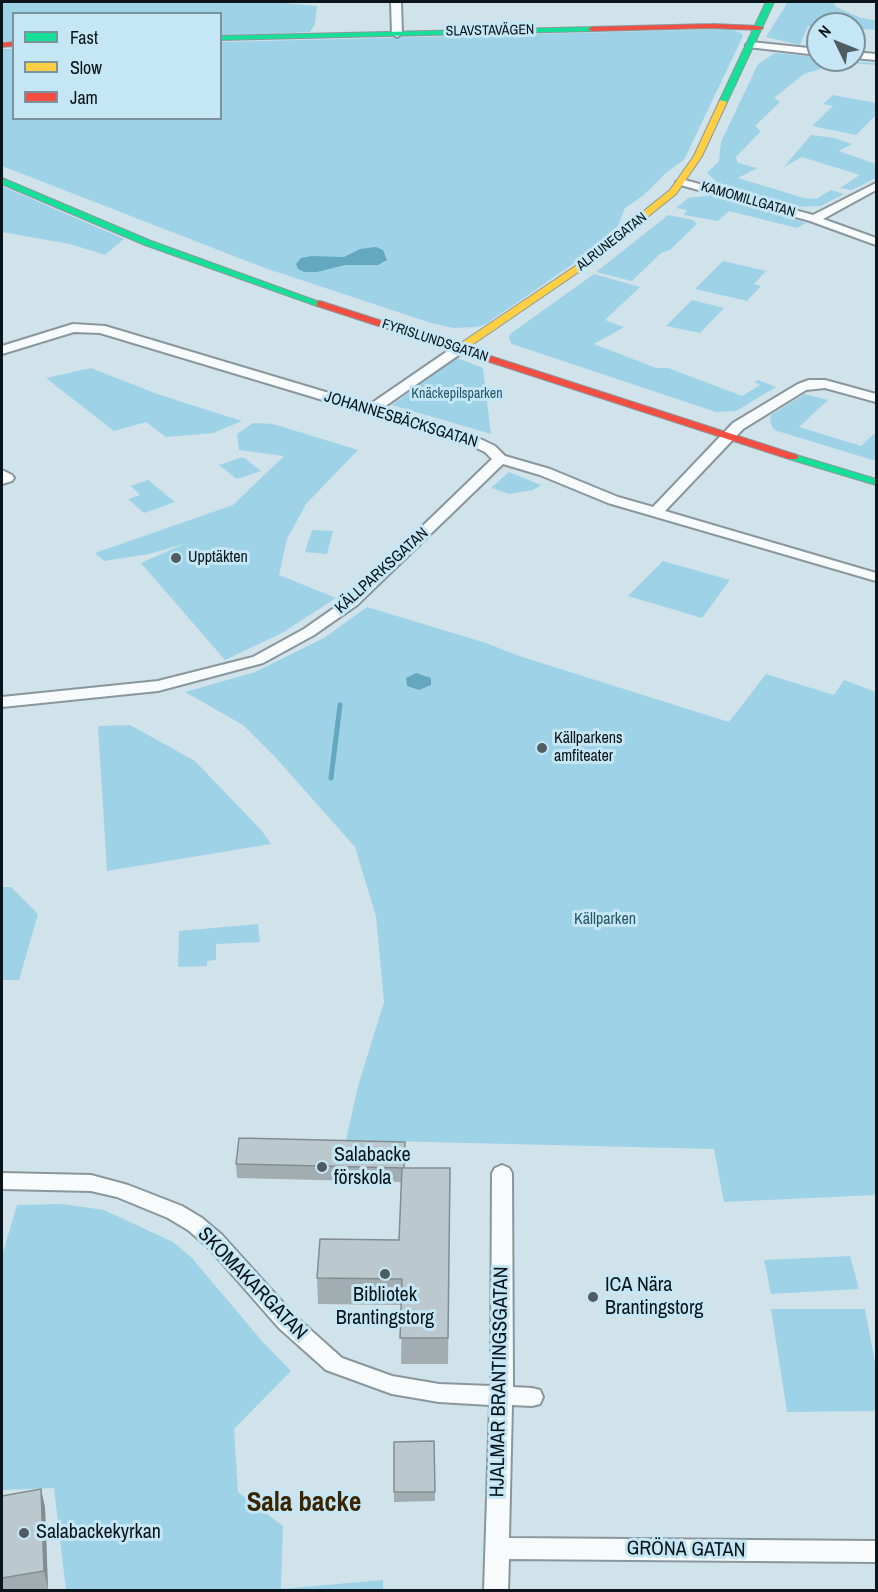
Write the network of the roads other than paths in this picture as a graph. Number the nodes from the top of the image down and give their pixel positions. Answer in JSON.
{"nodes":[{"id":1,"x":396,"y":2,"type":"edge"},
{"id":2,"x":770,"y":2,"type":"edge"},
{"id":3,"x":759,"y":28,"type":"junction"},
{"id":4,"x":397,"y":34,"type":"junction"},
{"id":5,"x":222,"y":38,"type":"edge"},
{"id":6,"x":751,"y":45,"type":"junction"},
{"id":7,"x":806,"y":51,"type":"edge"},
{"id":8,"x":2,"y":170,"type":"edge"},
{"id":9,"x":2,"y":181,"type":"edge"},
{"id":10,"x":681,"y":182,"type":"junction"},
{"id":11,"x":876,"y":186,"type":"edge"},
{"id":12,"x":814,"y":219,"type":"junction"},
{"id":13,"x":876,"y":242,"type":"edge"},
{"id":14,"x":472,"y":340,"type":"junction"},
{"id":15,"x":459,"y":349,"type":"junction"},
{"id":16,"x":2,"y":350,"type":"edge"},
{"id":17,"x":876,"y":398,"type":"edge"},
{"id":18,"x":371,"y":410,"type":"junction"},
{"id":19,"x":738,"y":426,"type":"junction"},
{"id":20,"x":726,"y":437,"type":"junction"},
{"id":21,"x":500,"y":459,"type":"junction"},
{"id":22,"x":876,"y":468,"type":"edge"},
{"id":23,"x":2,"y":474,"type":"edge"},
{"id":24,"x":2,"y":480,"type":"edge"},
{"id":25,"x":876,"y":482,"type":"edge"},
{"id":26,"x":656,"y":512,"type":"junction"},
{"id":27,"x":876,"y":577,"type":"edge"},
{"id":28,"x":2,"y":702,"type":"edge"},
{"id":29,"x":502,"y":1173,"type":"dead end"},
{"id":30,"x":2,"y":1181,"type":"edge"},
{"id":31,"x":501,"y":1394,"type":"junction"},
{"id":32,"x":532,"y":1396,"type":"dead end"},
{"id":33,"x":496,"y":1548,"type":"junction"},
{"id":34,"x":876,"y":1551,"type":"edge"},
{"id":35,"x":496,"y":1590,"type":"edge"}],
"edges":[{"from":1,"to":4,"type":"street"},
{"from":2,"to":3,"type":"main road","name":"ALRUNEGATAN"},
{"from":3,"to":4,"type":"main road","name":"SLAVSTAVÄGEN"},
{"from":3,"to":6,"type":"main road","name":"ALRUNEGATAN"},
{"from":4,"to":5,"type":"main road","name":"SLAVSTAVÄGEN"},
{"from":6,"to":7,"type":"street"},
{"from":6,"to":10,"type":"main road","name":"ALRUNEGATAN"},
{"from":8,"to":14,"type":"main road","name":"FYRISLUNDSGATAN"},
{"from":9,"to":15,"type":"main road","name":"FYRISLUNDSGATAN"},
{"from":10,"to":12,"type":"street","name":"KAMOMILLGATAN"},
{"from":10,"to":14,"type":"main road","name":"ALRUNEGATAN"},
{"from":11,"to":12,"type":"street","name":"KAMOMILLGATAN"},
{"from":12,"to":13,"type":"street","name":"KAMOMILLGATAN"},
{"from":14,"to":15,"type":"main road","name":"ALRUNEGATAN"},
{"from":14,"to":19,"type":"main road","name":"FYRISLUNDSGATAN"},
{"from":15,"to":18,"type":"street","name":"ALRUNEGATAN"},
{"from":15,"to":20,"type":"main road","name":"FYRISLUNDSGATAN"},
{"from":16,"to":18,"type":"street","name":"JOHANNESBÄCKSGATAN"},
{"from":17,"to":19,"type":"street"},
{"from":18,"to":21,"type":"street","name":"JOHANNESBÄCKSGATAN"},
{"from":19,"to":20,"type":"street"},
{"from":19,"to":22,"type":"main road","name":"FYRISLUNDSGATAN"},
{"from":20,"to":25,"type":"main road","name":"FYRISLUNDSGATAN"},
{"from":20,"to":26,"type":"street"},
{"from":21,"to":26,"type":"street","name":"JOHANNESBÄCKSGATAN"},
{"from":21,"to":28,"type":"street","name":"KÄLLPARKSGATAN"},
{"from":23,"to":24,"type":"street"},
{"from":26,"to":27,"type":"street","name":"JOHANNESBÄCKSGATAN"},
{"from":29,"to":31,"type":"street","name":"HJALMAR BRANTINGSGATAN"},
{"from":30,"to":31,"type":"street","name":"SKOMAKARGATAN"},
{"from":31,"to":32,"type":"street","name":"SKOMAKARGATAN"},
{"from":31,"to":33,"type":"street","name":"HJALMAR BRANTINGSGATAN"},
{"from":33,"to":34,"type":"street","name":"GRÖNA GATAN"},
{"from":33,"to":35,"type":"street","name":"HJALMAR BRANTINGSGATAN"}]}
